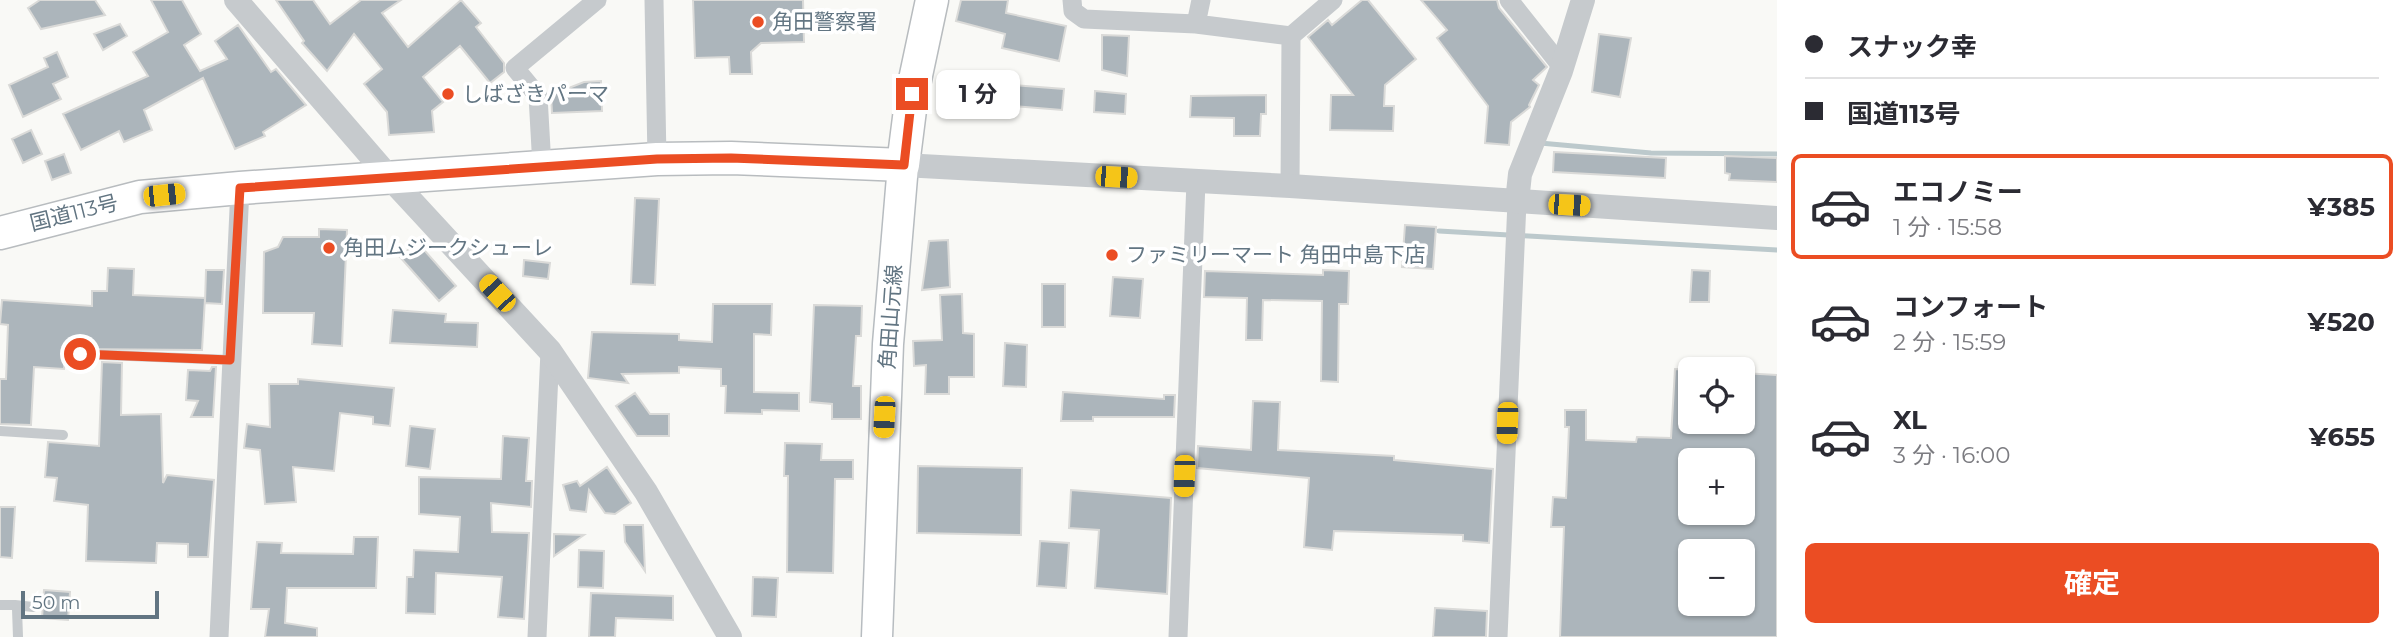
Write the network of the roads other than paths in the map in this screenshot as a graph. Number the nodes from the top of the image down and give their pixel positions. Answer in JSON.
{"nodes":[{"id":1,"x":236,"y":0,"type":"edge"},
{"id":2,"x":597,"y":0,"type":"edge"},
{"id":3,"x":654,"y":0,"type":"edge"},
{"id":4,"x":932,"y":0,"type":"edge"},
{"id":5,"x":1072,"y":0,"type":"edge"},
{"id":6,"x":1201,"y":0,"type":"edge"},
{"id":7,"x":1333,"y":0,"type":"edge"},
{"id":8,"x":1509,"y":0,"type":"edge"},
{"id":9,"x":1583,"y":0,"type":"edge"},
{"id":10,"x":1196,"y":24,"type":"junction"},
{"id":11,"x":1290,"y":36,"type":"junction"},
{"id":12,"x":1563,"y":67,"type":"junction"},
{"id":13,"x":657,"y":159,"type":"junction"},
{"id":14,"x":904,"y":165,"type":"junction"},
{"id":15,"x":542,"y":167,"type":"junction"},
{"id":16,"x":390,"y":178,"type":"junction"},
{"id":17,"x":1196,"y":182,"type":"junction"},
{"id":18,"x":1290,"y":186,"type":"junction"},
{"id":19,"x":240,"y":188,"type":"junction"},
{"id":20,"x":1517,"y":202,"type":"junction"},
{"id":21,"x":1777,"y":218,"type":"edge"},
{"id":22,"x":0,"y":233,"type":"edge"},
{"id":23,"x":550,"y":351,"type":"junction"},
{"id":24,"x":80,"y":354,"type":"dead end"},
{"id":25,"x":230,"y":360,"type":"junction"},
{"id":26,"x":0,"y":431,"type":"edge"},
{"id":27,"x":63,"y":435,"type":"dead end"},
{"id":28,"x":0,"y":605,"type":"edge"},
{"id":29,"x":15,"y":606,"type":"junction"},
{"id":30,"x":33,"y":607,"type":"dead end"},
{"id":31,"x":18,"y":637,"type":"edge"},
{"id":32,"x":219,"y":637,"type":"edge"},
{"id":33,"x":542,"y":637,"type":"edge"},
{"id":34,"x":730,"y":637,"type":"edge"},
{"id":35,"x":877,"y":637,"type":"edge"},
{"id":36,"x":1178,"y":637,"type":"edge"},
{"id":37,"x":1498,"y":637,"type":"edge"}],
"edges":[{"from":1,"to":16,"type":"street"},
{"from":2,"to":15,"type":"street"},
{"from":3,"to":13,"type":"street"},
{"from":4,"to":14,"type":"highway"},
{"from":5,"to":10,"type":"street"},
{"from":6,"to":10,"type":"street"},
{"from":7,"to":11,"type":"street"},
{"from":8,"to":12,"type":"street"},
{"from":9,"to":12,"type":"street"},
{"from":10,"to":11,"type":"street"},
{"from":11,"to":18,"type":"street"},
{"from":12,"to":20,"type":"street"},
{"from":13,"to":14,"type":"highway","name":"国道113号"},
{"from":13,"to":15,"type":"highway","name":"国道113号"},
{"from":14,"to":17,"type":"street"},
{"from":14,"to":35,"type":"main road","name":"角田山元線"},
{"from":15,"to":16,"type":"highway","name":"国道113号"},
{"from":16,"to":19,"type":"highway","name":"国道113号"},
{"from":16,"to":23,"type":"street"},
{"from":17,"to":18,"type":"street"},
{"from":17,"to":36,"type":"street"},
{"from":18,"to":20,"type":"street"},
{"from":19,"to":22,"type":"highway","name":"国道113号"},
{"from":19,"to":25,"type":"street"},
{"from":20,"to":21,"type":"street"},
{"from":20,"to":37,"type":"street"},
{"from":23,"to":33,"type":"street"},
{"from":23,"to":34,"type":"street"},
{"from":24,"to":25,"type":"lane"},
{"from":25,"to":32,"type":"street"},
{"from":26,"to":27,"type":"lane"},
{"from":28,"to":29,"type":"lane"},
{"from":29,"to":30,"type":"lane"},
{"from":29,"to":31,"type":"lane"}]}
